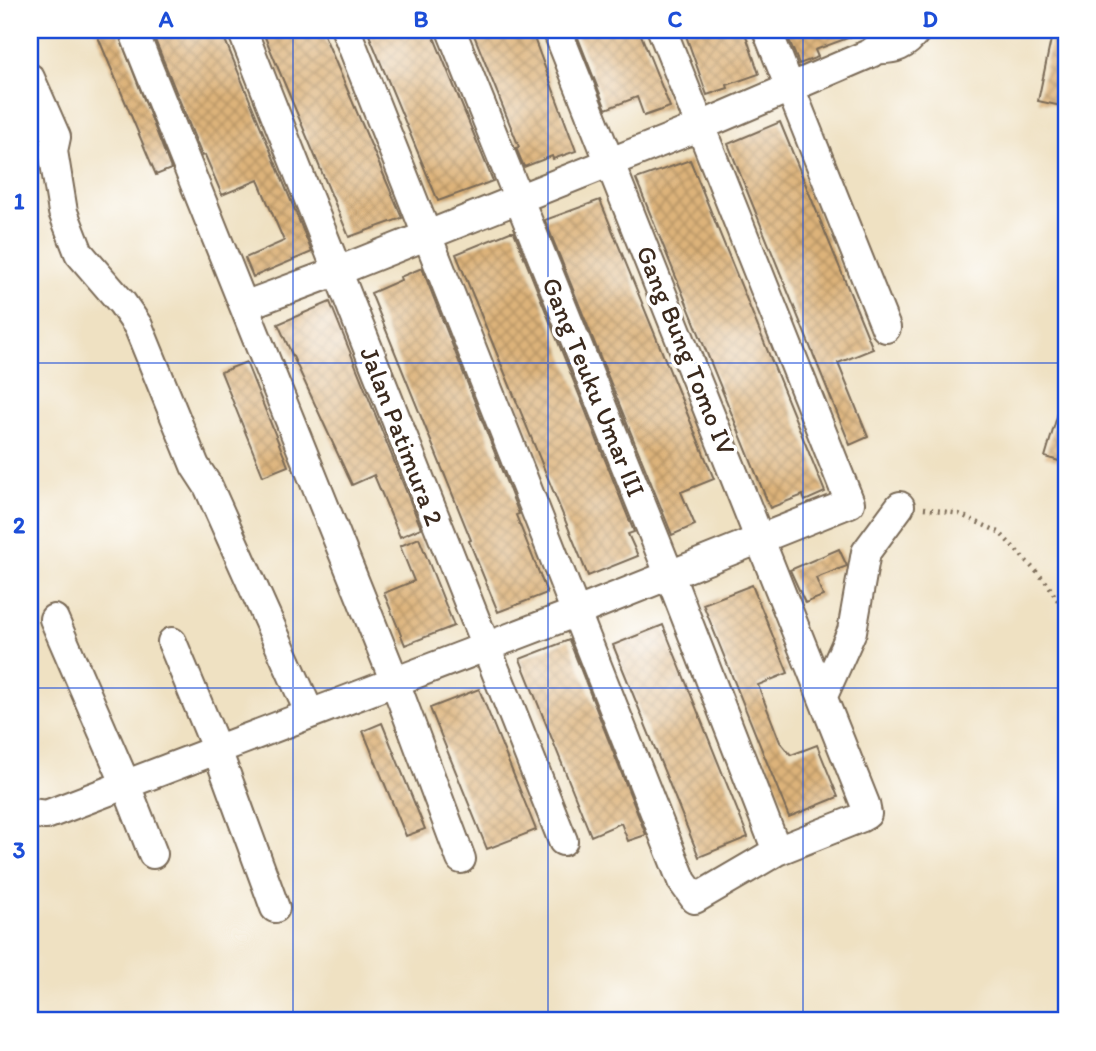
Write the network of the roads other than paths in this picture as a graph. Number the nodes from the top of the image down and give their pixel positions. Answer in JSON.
{"nodes":[{"id":1,"x":133,"y":30,"type":"edge"},
{"id":2,"x":242,"y":30,"type":"edge"},
{"id":3,"x":346,"y":30,"type":"edge"},
{"id":4,"x":451,"y":30,"type":"edge"},
{"id":5,"x":557,"y":30,"type":"edge"},
{"id":6,"x":662,"y":30,"type":"edge"},
{"id":7,"x":767,"y":30,"type":"edge"},
{"id":8,"x":917,"y":30,"type":"edge"},
{"id":9,"x":876,"y":39,"type":"edge"},
{"id":10,"x":30,"y":78,"type":"edge"},
{"id":11,"x":790,"y":89,"type":"junction"},
{"id":12,"x":701,"y":126,"type":"junction"},
{"id":13,"x":611,"y":160,"type":"junction"},
{"id":14,"x":517,"y":198,"type":"junction"},
{"id":15,"x":428,"y":233,"type":"junction"},
{"id":16,"x":338,"y":271,"type":"junction"},
{"id":17,"x":244,"y":306,"type":"junction"},
{"id":18,"x":887,"y":328,"type":"dead end"},
{"id":19,"x":900,"y":506,"type":"road end"},
{"id":20,"x":761,"y":540,"type":"junction"},
{"id":21,"x":670,"y":576,"type":"junction"},
{"id":22,"x":577,"y":612,"type":"junction"},
{"id":23,"x":54,"y":619,"type":"dead end"},
{"id":24,"x":172,"y":642,"type":"dead end"},
{"id":25,"x":486,"y":647,"type":"junction"},
{"id":26,"x":395,"y":682,"type":"junction"},
{"id":27,"x":822,"y":696,"type":"junction"},
{"id":28,"x":310,"y":714,"type":"junction"},
{"id":29,"x":217,"y":750,"type":"junction"},
{"id":30,"x":126,"y":785,"type":"junction"},
{"id":31,"x":30,"y":813,"type":"edge"},
{"id":32,"x":563,"y":841,"type":"dead end"},
{"id":33,"x":777,"y":851,"type":"junction"},
{"id":34,"x":153,"y":854,"type":"dead end"},
{"id":35,"x":461,"y":859,"type":"dead end"},
{"id":36,"x":275,"y":908,"type":"dead end"}],
"edges":[{"from":1,"to":17,"type":"street"},
{"from":2,"to":16,"type":"street","name":"Jalan Patimura 2"},
{"from":3,"to":15,"type":"street"},
{"from":4,"to":14,"type":"street","name":"Gang Teuku Umar III"},
{"from":5,"to":13,"type":"street","name":"Gang Bung Tomo IV"},
{"from":6,"to":12,"type":"street"},
{"from":7,"to":11,"type":"street"},
{"from":8,"to":9,"type":"street"},
{"from":9,"to":11,"type":"street"},
{"from":10,"to":28,"type":"street"},
{"from":11,"to":12,"type":"street"},
{"from":11,"to":18,"type":"street"},
{"from":12,"to":13,"type":"street"},
{"from":12,"to":20,"type":"street"},
{"from":13,"to":14,"type":"street"},
{"from":13,"to":20,"type":"street","name":"Gang Bung Tomo IV"},
{"from":14,"to":15,"type":"street"},
{"from":14,"to":21,"type":"street","name":"Gang Teuku Umar III"},
{"from":15,"to":16,"type":"street"},
{"from":15,"to":22,"type":"street"},
{"from":16,"to":17,"type":"street"},
{"from":16,"to":25,"type":"street","name":"Jalan Patimura 2"},
{"from":17,"to":26,"type":"street"},
{"from":19,"to":27,"type":"street"},
{"from":20,"to":21,"type":"street"},
{"from":20,"to":27,"type":"street","name":"Gang Bung Tomo IV"},
{"from":21,"to":22,"type":"street"},
{"from":21,"to":33,"type":"street","name":"Gang Teuku Umar III"},
{"from":22,"to":25,"type":"street"},
{"from":22,"to":33,"type":"street"},
{"from":23,"to":30,"type":"street"},
{"from":24,"to":29,"type":"street"},
{"from":25,"to":26,"type":"street"},
{"from":25,"to":32,"type":"street","name":"Jalan Patimura 2"},
{"from":26,"to":28,"type":"street"},
{"from":26,"to":35,"type":"street"},
{"from":27,"to":33,"type":"street","name":"Gang Bung Tomo IV"},
{"from":28,"to":29,"type":"street"},
{"from":29,"to":30,"type":"street"},
{"from":29,"to":36,"type":"street"},
{"from":30,"to":31,"type":"street"},
{"from":30,"to":34,"type":"street"}]}
